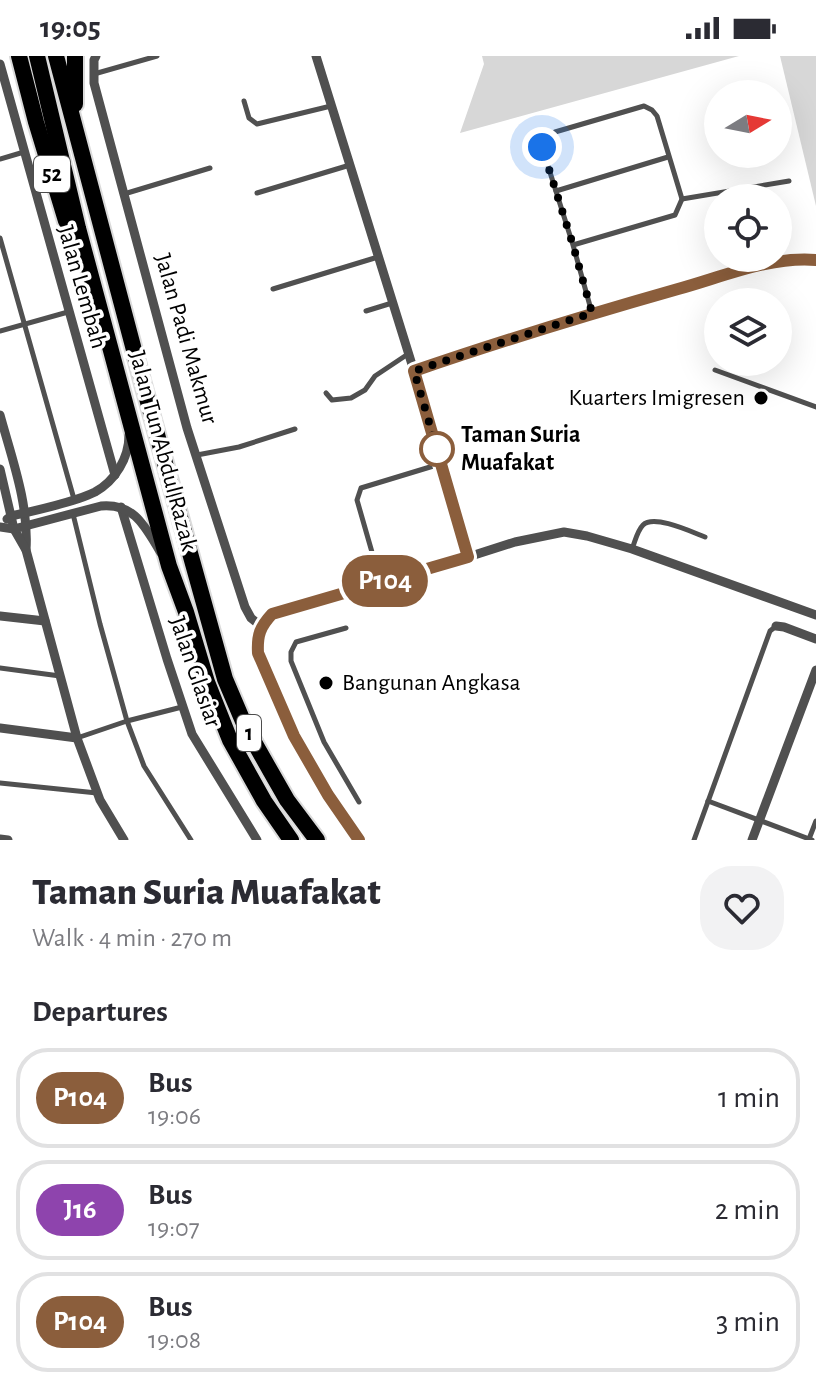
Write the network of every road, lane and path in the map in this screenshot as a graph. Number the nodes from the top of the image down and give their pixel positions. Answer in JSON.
{"nodes":[{"id":1,"x":19,"y":56,"type":"edge"},
{"id":2,"x":37,"y":56,"type":"edge"},
{"id":3,"x":56,"y":56,"type":"edge"},
{"id":4,"x":75,"y":56,"type":"edge"},
{"id":5,"x":96,"y":56,"type":"edge"},
{"id":6,"x":157,"y":56,"type":"edge"},
{"id":7,"x":316,"y":56,"type":"edge"},
{"id":8,"x":0,"y":64,"type":"edge"},
{"id":9,"x":93,"y":74,"type":"junction"},
{"id":10,"x":244,"y":101,"type":"dead end"},
{"id":11,"x":331,"y":105,"type":"junction"},
{"id":12,"x":81,"y":145,"type":"junction"},
{"id":13,"x":24,"y":152,"type":"junction"},
{"id":14,"x":668,"y":157,"type":"junction"},
{"id":15,"x":0,"y":159,"type":"edge"},
{"id":16,"x":351,"y":165,"type":"junction"},
{"id":17,"x":210,"y":168,"type":"dead end"},
{"id":18,"x":789,"y":181,"type":"dead end"},
{"id":19,"x":556,"y":191,"type":"junction"},
{"id":20,"x":257,"y":193,"type":"dead end"},
{"id":21,"x":123,"y":194,"type":"junction"},
{"id":22,"x":682,"y":199,"type":"junction"},
{"id":23,"x":0,"y":238,"type":"edge"},
{"id":24,"x":573,"y":245,"type":"junction"},
{"id":25,"x":379,"y":257,"type":"junction"},
{"id":26,"x":816,"y":260,"type":"edge"},
{"id":27,"x":95,"y":289,"type":"junction"},
{"id":28,"x":273,"y":289,"type":"dead end"},
{"id":29,"x":393,"y":302,"type":"junction"},
{"id":30,"x":366,"y":311,"type":"dead end"},
{"id":31,"x":68,"y":312,"type":"junction"},
{"id":32,"x":592,"y":313,"type":"junction"},
{"id":33,"x":26,"y":324,"type":"junction"},
{"id":34,"x":0,"y":331,"type":"edge"},
{"id":35,"x":409,"y":353,"type":"junction"},
{"id":36,"x":414,"y":371,"type":"junction"},
{"id":37,"x":731,"y":376,"type":"edge"},
{"id":38,"x":326,"y":393,"type":"dead end"},
{"id":39,"x":816,"y":407,"type":"edge"},
{"id":40,"x":0,"y":415,"type":"edge"},
{"id":41,"x":128,"y":416,"type":"junction"},
{"id":42,"x":295,"y":429,"type":"dead end"},
{"id":43,"x":197,"y":455,"type":"junction"},
{"id":44,"x":441,"y":464,"type":"junction"},
{"id":45,"x":0,"y":469,"type":"edge"},
{"id":46,"x":115,"y":475,"type":"junction"},
{"id":47,"x":2,"y":485,"type":"edge"},
{"id":48,"x":74,"y":499,"type":"junction"},
{"id":49,"x":121,"y":507,"type":"junction"},
{"id":50,"x":25,"y":513,"type":"junction"},
{"id":51,"x":73,"y":513,"type":"junction"},
{"id":52,"x":11,"y":516,"type":"junction"},
{"id":53,"x":0,"y":526,"type":"edge"},
{"id":54,"x":28,"y":526,"type":"junction"},
{"id":55,"x":14,"y":529,"type":"junction"},
{"id":56,"x":705,"y":537,"type":"dead end"},
{"id":57,"x":632,"y":549,"type":"junction"},
{"id":58,"x":26,"y":550,"type":"junction"},
{"id":59,"x":468,"y":557,"type":"junction"},
{"id":60,"x":169,"y":566,"type":"junction"},
{"id":61,"x":381,"y":582,"type":"junction"},
{"id":62,"x":816,"y":603,"type":"edge"},
{"id":63,"x":814,"y":615,"type":"edge"},
{"id":64,"x":0,"y":616,"type":"edge"},
{"id":65,"x":45,"y":621,"type":"junction"},
{"id":66,"x":261,"y":626,"type":"junction"},
{"id":67,"x":776,"y":626,"type":"joint"},
{"id":68,"x":346,"y":628,"type":"dead end"},
{"id":69,"x":816,"y":639,"type":"edge"},
{"id":70,"x":0,"y":668,"type":"edge"},
{"id":71,"x":816,"y":670,"type":"edge"},
{"id":72,"x":61,"y":676,"type":"junction"},
{"id":73,"x":183,"y":706,"type":"junction"},
{"id":74,"x":127,"y":721,"type":"junction"},
{"id":75,"x":0,"y":728,"type":"edge"},
{"id":76,"x":77,"y":738,"type":"junction"},
{"id":77,"x":0,"y":783,"type":"edge"},
{"id":78,"x":98,"y":793,"type":"junction"},
{"id":79,"x":708,"y":801,"type":"junction"},
{"id":80,"x":359,"y":802,"type":"dead end"},
{"id":81,"x":759,"y":821,"type":"junction"},
{"id":82,"x":816,"y":821,"type":"edge"},
{"id":83,"x":122,"y":837,"type":"edge"},
{"id":84,"x":0,"y":839,"type":"edge"},
{"id":85,"x":8,"y":840,"type":"edge"},
{"id":86,"x":110,"y":840,"type":"edge"},
{"id":87,"x":191,"y":840,"type":"edge"},
{"id":88,"x":257,"y":840,"type":"edge"},
{"id":89,"x":291,"y":840,"type":"edge"},
{"id":90,"x":317,"y":840,"type":"edge"},
{"id":91,"x":359,"y":840,"type":"edge"},
{"id":92,"x":694,"y":840,"type":"edge"},
{"id":93,"x":752,"y":840,"type":"edge"},
{"id":94,"x":810,"y":840,"type":"edge"}],
"edges":[{"from":1,"to":27,"type":"highway","number":"52"},
{"from":2,"to":27,"type":"highway","name":"Jalan Tun Abdul Razak","number":"1"},
{"from":3,"to":12,"type":"highway","number":"52"},
{"from":4,"to":12,"type":"highway","number":"1"},
{"from":5,"to":9,"type":"street","name":"Jalan Padi Makmur"},
{"from":6,"to":9,"type":"lane"},
{"from":7,"to":11,"type":"street"},
{"from":8,"to":13,"type":"street","name":"Jalan Lembah"},
{"from":9,"to":21,"type":"street","name":"Jalan Padi Makmur"},
{"from":10,"to":11,"type":"lane"},
{"from":11,"to":16,"type":"street"},
{"from":12,"to":90,"type":"highway","name":"Jalan Tun Abdul Razak","number":"1"},
{"from":13,"to":15,"type":"lane"},
{"from":13,"to":31,"type":"street","name":"Jalan Lembah"},
{"from":14,"to":19,"type":"lane"},
{"from":14,"to":19,"type":"lane"},
{"from":14,"to":22,"type":"lane"},
{"from":16,"to":20,"type":"lane"},
{"from":16,"to":25,"type":"street"},
{"from":17,"to":21,"type":"lane"},
{"from":18,"to":22,"type":"lane"},
{"from":19,"to":24,"type":"lane"},
{"from":21,"to":43,"type":"street","name":"Jalan Padi Makmur"},
{"from":22,"to":24,"type":"lane"},
{"from":23,"to":33,"type":"lane"},
{"from":24,"to":32,"type":"lane"},
{"from":25,"to":28,"type":"lane"},
{"from":25,"to":29,"type":"street"},
{"from":26,"to":32,"type":"street"},
{"from":27,"to":41,"type":"highway","name":"Jalan Tun Abdul Razak","number":"1"},
{"from":29,"to":30,"type":"lane"},
{"from":29,"to":35,"type":"street"},
{"from":31,"to":33,"type":"lane"},
{"from":31,"to":46,"type":"street","name":"Jalan Lembah"},
{"from":32,"to":36,"type":"street"},
{"from":33,"to":34,"type":"lane"},
{"from":33,"to":48,"type":"lane"},
{"from":35,"to":36,"type":"street"},
{"from":35,"to":38,"type":"lane"},
{"from":36,"to":44,"type":"street"},
{"from":37,"to":39,"type":"lane"},
{"from":40,"to":50,"type":"street"},
{"from":41,"to":46,"type":"street"},
{"from":41,"to":60,"type":"highway","name":"Jalan Tun Abdul Razak","number":"1"},
{"from":42,"to":43,"type":"lane"},
{"from":43,"to":66,"type":"street","name":"Jalan Padi Makmur"},
{"from":44,"to":59,"type":"street"},
{"from":44,"to":61,"type":"lane"},
{"from":45,"to":47,"type":"street"},
{"from":46,"to":48,"type":"street"},
{"from":47,"to":52,"type":"street"},
{"from":48,"to":50,"type":"street"},
{"from":49,"to":51,"type":"street"},
{"from":49,"to":60,"type":"street"},
{"from":49,"to":73,"type":"street","name":"Jalan Glasiar"},
{"from":50,"to":52,"type":"street"},
{"from":50,"to":54,"type":"street"},
{"from":51,"to":54,"type":"street"},
{"from":51,"to":74,"type":"lane"},
{"from":52,"to":53,"type":"street"},
{"from":52,"to":55,"type":"street"},
{"from":53,"to":55,"type":"street"},
{"from":54,"to":55,"type":"street"},
{"from":54,"to":58,"type":"street"},
{"from":55,"to":58,"type":"street"},
{"from":56,"to":57,"type":"lane"},
{"from":57,"to":59,"type":"street"},
{"from":57,"to":63,"type":"street"},
{"from":58,"to":65,"type":"street"},
{"from":59,"to":61,"type":"street"},
{"from":60,"to":89,"type":"highway","name":"Jalan Tun Abdul Razak","number":"1"},
{"from":61,"to":66,"type":"street"},
{"from":62,"to":63,"type":"lane"},
{"from":64,"to":65,"type":"street"},
{"from":65,"to":72,"type":"street"},
{"from":66,"to":91,"type":"street"},
{"from":67,"to":69,"type":"street"},
{"from":67,"to":79,"type":"lane"},
{"from":68,"to":80,"type":"lane"},
{"from":70,"to":72,"type":"lane"},
{"from":71,"to":81,"type":"street"},
{"from":72,"to":76,"type":"street"},
{"from":73,"to":74,"type":"lane"},
{"from":73,"to":88,"type":"street","name":"Jalan Glasiar"},
{"from":74,"to":76,"type":"lane"},
{"from":74,"to":87,"type":"lane"},
{"from":75,"to":76,"type":"street"},
{"from":76,"to":78,"type":"street"},
{"from":77,"to":78,"type":"lane"},
{"from":78,"to":83,"type":"street"},
{"from":79,"to":81,"type":"lane"},
{"from":79,"to":92,"type":"lane"},
{"from":81,"to":93,"type":"street"},
{"from":81,"to":94,"type":"lane"},
{"from":82,"to":94,"type":"lane"},
{"from":83,"to":86,"type":"street"},
{"from":84,"to":85,"type":"street"}]}
